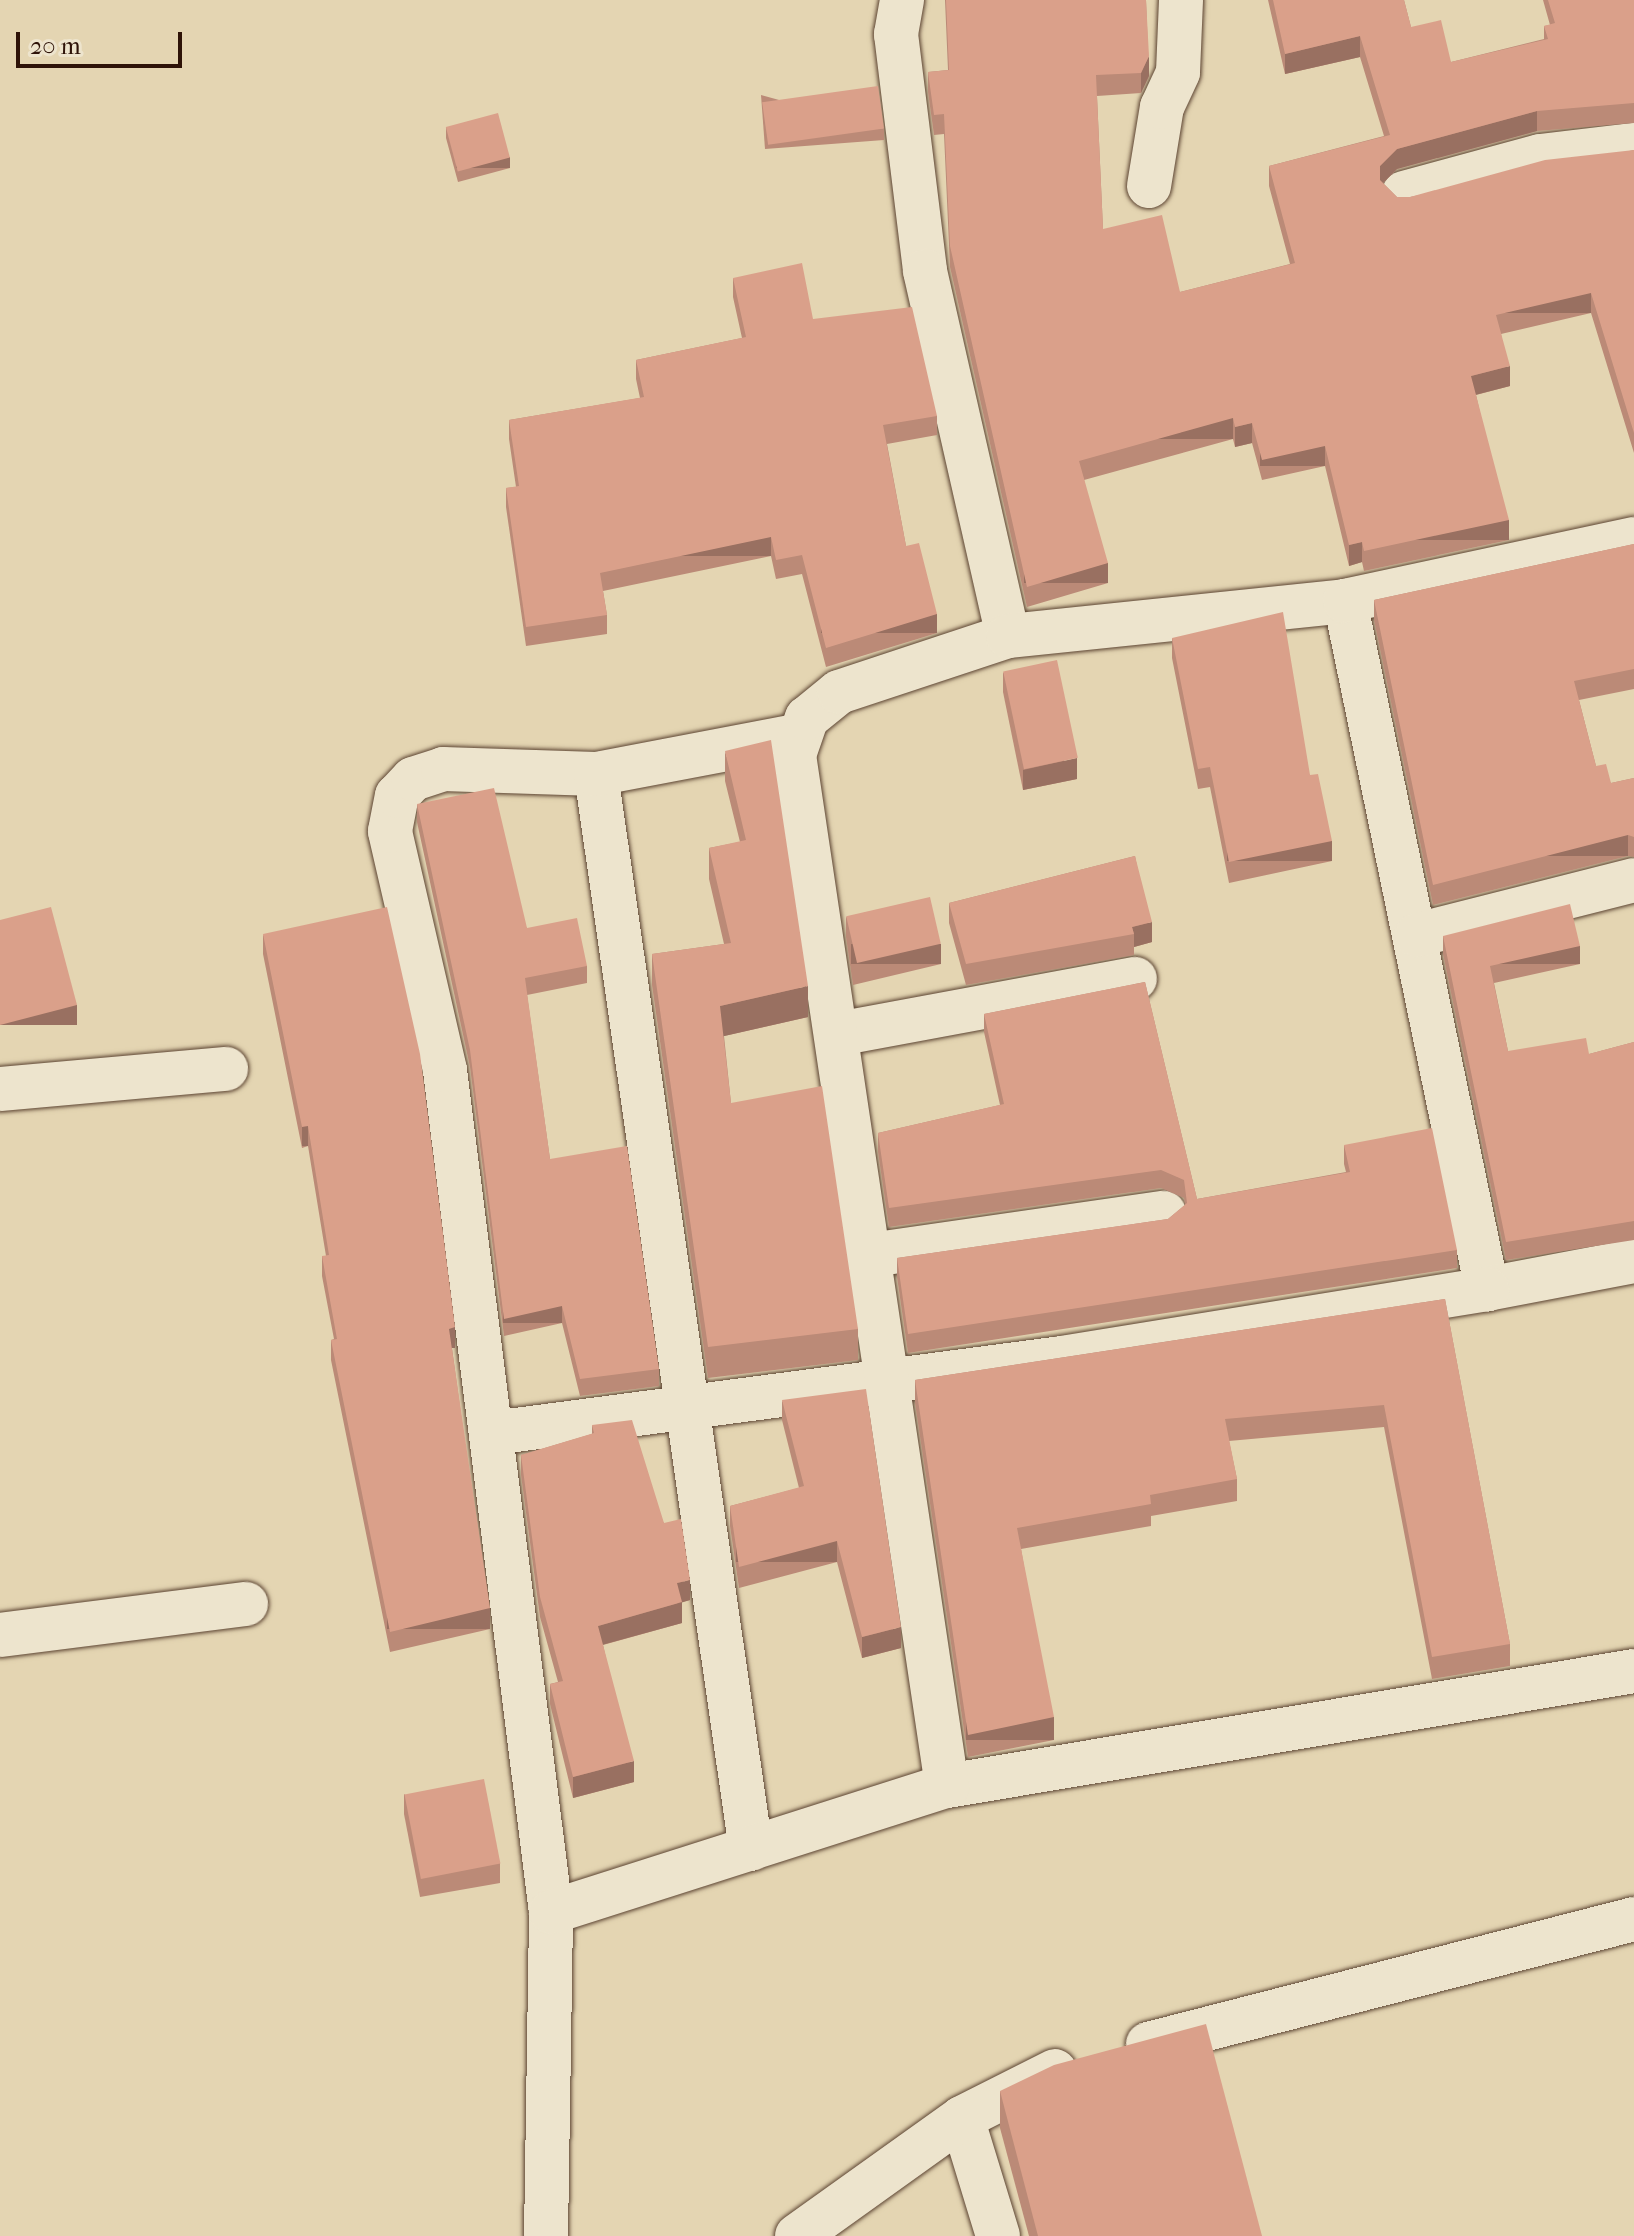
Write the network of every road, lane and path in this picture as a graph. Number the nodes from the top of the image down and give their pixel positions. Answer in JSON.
{"nodes":[{"id":1,"x":902,"y":0,"type":"edge"},
{"id":2,"x":1181,"y":0,"type":"edge"},
{"id":3,"x":1634,"y":145,"type":"edge"},
{"id":4,"x":1149,"y":186,"type":"dead end"},
{"id":5,"x":1404,"y":193,"type":"edge"},
{"id":6,"x":1634,"y":539,"type":"edge"},
{"id":7,"x":1345,"y":601,"type":"junction"},
{"id":8,"x":1008,"y":636,"type":"junction"},
{"id":9,"x":800,"y":735,"type":"junction"},
{"id":10,"x":596,"y":774,"type":"junction"},
{"id":11,"x":1634,"y":880,"type":"edge"},
{"id":12,"x":1417,"y":935,"type":"junction"},
{"id":13,"x":1135,"y":979,"type":"dead end"},
{"id":14,"x":837,"y":1034,"type":"junction"},
{"id":15,"x":226,"y":1069,"type":"dead end"},
{"id":16,"x":0,"y":1089,"type":"edge"},
{"id":17,"x":1164,"y":1213,"type":"dead end"},
{"id":18,"x":871,"y":1255,"type":"junction"},
{"id":19,"x":1634,"y":1261,"type":"edge"},
{"id":20,"x":1487,"y":1289,"type":"junction"},
{"id":21,"x":891,"y":1378,"type":"junction"},
{"id":22,"x":682,"y":1408,"type":"junction"},
{"id":23,"x":493,"y":1433,"type":"junction"},
{"id":24,"x":246,"y":1604,"type":"dead end"},
{"id":25,"x":0,"y":1635,"type":"edge"},
{"id":26,"x":1634,"y":1671,"type":"edge"},
{"id":27,"x":947,"y":1786,"type":"junction"},
{"id":28,"x":751,"y":1849,"type":"junction"},
{"id":29,"x":551,"y":1912,"type":"junction"},
{"id":30,"x":1634,"y":1919,"type":"edge"},
{"id":31,"x":962,"y":2118,"type":"junction"},
{"id":32,"x":546,"y":2236,"type":"edge"},
{"id":33,"x":797,"y":2236,"type":"edge"},
{"id":34,"x":998,"y":2236,"type":"edge"}],
"edges":[{"from":1,"to":8,"type":"street"},
{"from":2,"to":4,"type":"street"},
{"from":3,"to":5,"type":"street"},
{"from":6,"to":7,"type":"street"},
{"from":7,"to":8,"type":"street"},
{"from":7,"to":12,"type":"street"},
{"from":8,"to":9,"type":"street"},
{"from":9,"to":10,"type":"street"},
{"from":9,"to":14,"type":"street"},
{"from":10,"to":22,"type":"street"},
{"from":10,"to":23,"type":"street"},
{"from":11,"to":12,"type":"street"},
{"from":12,"to":20,"type":"street"},
{"from":13,"to":14,"type":"street"},
{"from":14,"to":18,"type":"street"},
{"from":15,"to":16,"type":"street"},
{"from":17,"to":18,"type":"street"},
{"from":18,"to":21,"type":"street"},
{"from":19,"to":20,"type":"street"},
{"from":20,"to":21,"type":"street"},
{"from":21,"to":22,"type":"street"},
{"from":21,"to":27,"type":"street"},
{"from":22,"to":23,"type":"street"},
{"from":22,"to":28,"type":"street"},
{"from":23,"to":29,"type":"street"},
{"from":24,"to":25,"type":"street"},
{"from":26,"to":27,"type":"street"},
{"from":27,"to":28,"type":"street"},
{"from":28,"to":29,"type":"street"},
{"from":29,"to":32,"type":"street"},
{"from":30,"to":31,"type":"street"},
{"from":31,"to":33,"type":"street"},
{"from":31,"to":34,"type":"street"}]}
